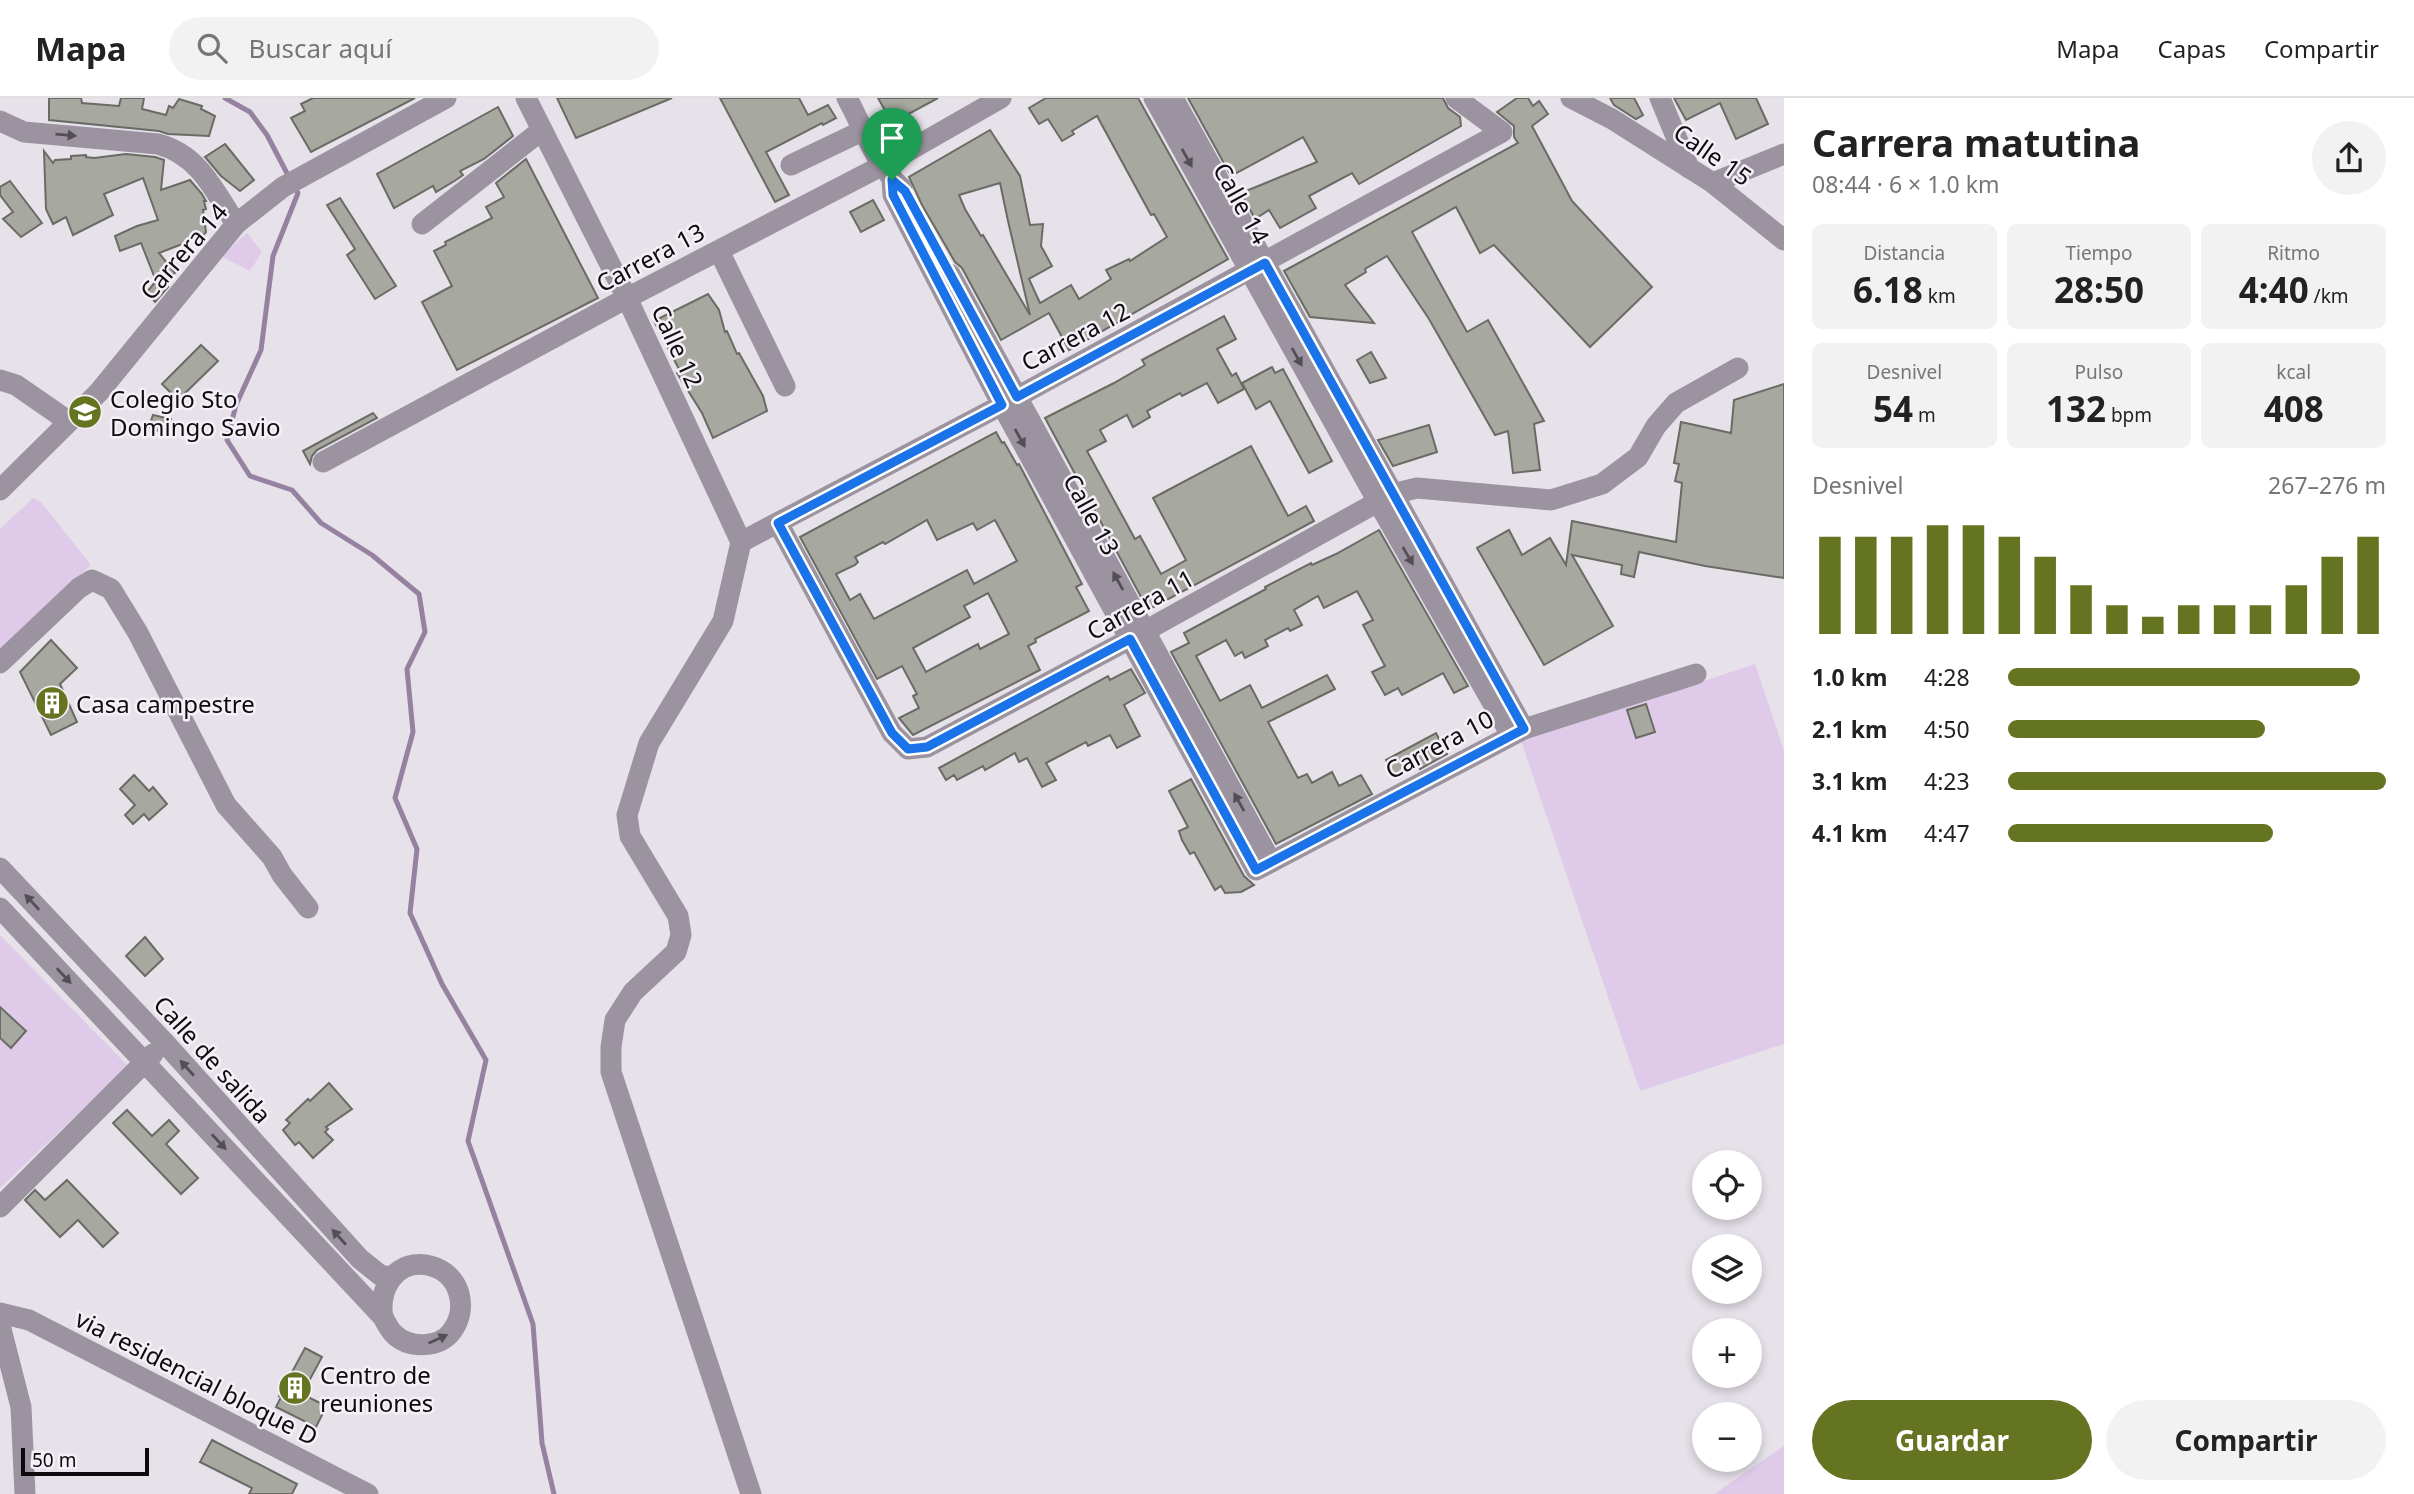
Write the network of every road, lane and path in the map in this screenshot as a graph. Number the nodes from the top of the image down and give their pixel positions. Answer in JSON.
{"nodes":[{"id":1,"x":446,"y":98,"type":"edge"},
{"id":2,"x":526,"y":98,"type":"edge"},
{"id":3,"x":847,"y":98,"type":"edge"},
{"id":4,"x":1001,"y":98,"type":"edge"},
{"id":5,"x":1154,"y":98,"type":"edge"},
{"id":6,"x":1173,"y":98,"type":"edge"},
{"id":7,"x":1456,"y":98,"type":"edge"},
{"id":8,"x":1571,"y":98,"type":"edge"},
{"id":9,"x":1660,"y":98,"type":"edge"},
{"id":10,"x":0,"y":121,"type":"edge"},
{"id":11,"x":542,"y":130,"type":"junction"},
{"id":12,"x":864,"y":130,"type":"junction"},
{"id":13,"x":1784,"y":153,"type":"edge"},
{"id":14,"x":791,"y":165,"type":"dead end"},
{"id":15,"x":1689,"y":168,"type":"junction"},
{"id":16,"x":887,"y":173,"type":"junction"},
{"id":17,"x":1713,"y":183,"type":"junction"},
{"id":18,"x":236,"y":224,"type":"junction"},
{"id":19,"x":422,"y":224,"type":"dead end"},
{"id":20,"x":1784,"y":240,"type":"edge"},
{"id":21,"x":719,"y":251,"type":"junction"},
{"id":22,"x":1257,"y":267,"type":"junction"},
{"id":23,"x":627,"y":299,"type":"junction"},
{"id":24,"x":1738,"y":368,"type":"dead end"},
{"id":25,"x":0,"y":380,"type":"edge"},
{"id":26,"x":785,"y":386,"type":"dead end"},
{"id":27,"x":1010,"y":401,"type":"junction"},
{"id":28,"x":68,"y":421,"type":"junction"},
{"id":29,"x":323,"y":462,"type":"dead end"},
{"id":30,"x":0,"y":490,"type":"edge"},
{"id":31,"x":1385,"y":498,"type":"junction"},
{"id":32,"x":778,"y":523,"type":"junction"},
{"id":33,"x":741,"y":542,"type":"junction"},
{"id":34,"x":1138,"y":635,"type":"junction"},
{"id":35,"x":0,"y":663,"type":"edge"},
{"id":36,"x":1696,"y":674,"type":"dead end"},
{"id":37,"x":1517,"y":732,"type":"junction"},
{"id":38,"x":1264,"y":866,"type":"joint"},
{"id":39,"x":0,"y":868,"type":"edge"},
{"id":40,"x":0,"y":908,"type":"edge"},
{"id":41,"x":308,"y":908,"type":"dead end"},
{"id":42,"x":165,"y":1043,"type":"junction"},
{"id":43,"x":145,"y":1062,"type":"junction"},
{"id":44,"x":0,"y":1207,"type":"edge"},
{"id":45,"x":392,"y":1277,"type":"junction"},
{"id":46,"x":0,"y":1313,"type":"edge"},
{"id":47,"x":383,"y":1317,"type":"junction"},
{"id":48,"x":0,"y":1325,"type":"edge"},
{"id":49,"x":25,"y":1494,"type":"edge"},
{"id":50,"x":368,"y":1494,"type":"edge"},
{"id":51,"x":751,"y":1494,"type":"edge"}],
"edges":[{"from":1,"to":18,"type":"street","name":"Carrera 14"},
{"from":2,"to":11,"type":"street","name":"Calle 12"},
{"from":3,"to":12,"type":"street","name":"Calle 13"},
{"from":4,"to":16,"type":"street","name":"Carrera 13"},
{"from":5,"to":22,"type":"street","name":"Calle 14","one_way":true},
{"from":6,"to":22,"type":"street","name":"Calle 14"},
{"from":7,"to":22,"type":"street","name":"Carrera 12"},
{"from":8,"to":15,"type":"street","name":"Calle 15"},
{"from":9,"to":15,"type":"street"},
{"from":10,"to":18,"type":"street","one_way":true},
{"from":11,"to":19,"type":"street"},
{"from":11,"to":23,"type":"street","name":"Calle 12"},
{"from":12,"to":14,"type":"street"},
{"from":12,"to":16,"type":"street","name":"Calle 13"},
{"from":13,"to":17,"type":"street"},
{"from":15,"to":17,"type":"street","name":"Calle 15"},
{"from":16,"to":21,"type":"street","name":"Carrera 13"},
{"from":16,"to":27,"type":"street","name":"Calle 13"},
{"from":17,"to":20,"type":"street","name":"Calle 15"},
{"from":18,"to":28,"type":"street","name":"Carrera 14"},
{"from":21,"to":23,"type":"street","name":"Carrera 13"},
{"from":21,"to":26,"type":"street"},
{"from":22,"to":27,"type":"street","name":"Carrera 12"},
{"from":22,"to":31,"type":"street","name":"Calle 14"},
{"from":23,"to":29,"type":"street","name":"Carrera 13"},
{"from":23,"to":33,"type":"street","name":"Calle 12"},
{"from":24,"to":31,"type":"street"},
{"from":25,"to":28,"type":"street"},
{"from":27,"to":32,"type":"street","name":"Carrera 12"},
{"from":27,"to":34,"type":"street","name":"Calle 13"},
{"from":28,"to":30,"type":"street","name":"Carrera 14"},
{"from":31,"to":34,"type":"street","name":"Carrera 11"},
{"from":31,"to":37,"type":"street","name":"Calle 14"},
{"from":32,"to":33,"type":"street","name":"Carrera 12"},
{"from":32,"to":34,"type":"street","name":"Carrera 11"},
{"from":33,"to":51,"type":"street"},
{"from":34,"to":38,"type":"street","name":"Calle 13"},
{"from":35,"to":41,"type":"street"},
{"from":36,"to":37,"type":"street","name":"Carrera 10"},
{"from":37,"to":38,"type":"street","name":"Carrera 10"},
{"from":42,"to":39,"type":"street","name":"Calle de salida","one_way":true},
{"from":40,"to":43,"type":"street","one_way":true},
{"from":42,"to":43,"type":"street"},
{"from":45,"to":42,"type":"street","name":"Calle de salida","one_way":true},
{"from":43,"to":44,"type":"street"},
{"from":43,"to":47,"type":"street","one_way":true},
{"from":45,"to":47,"type":"street"},
{"from":47,"to":45,"type":"street","one_way":true},
{"from":46,"to":50,"type":"street","name":"via residencial bloque D"},
{"from":48,"to":49,"type":"street"}]}
